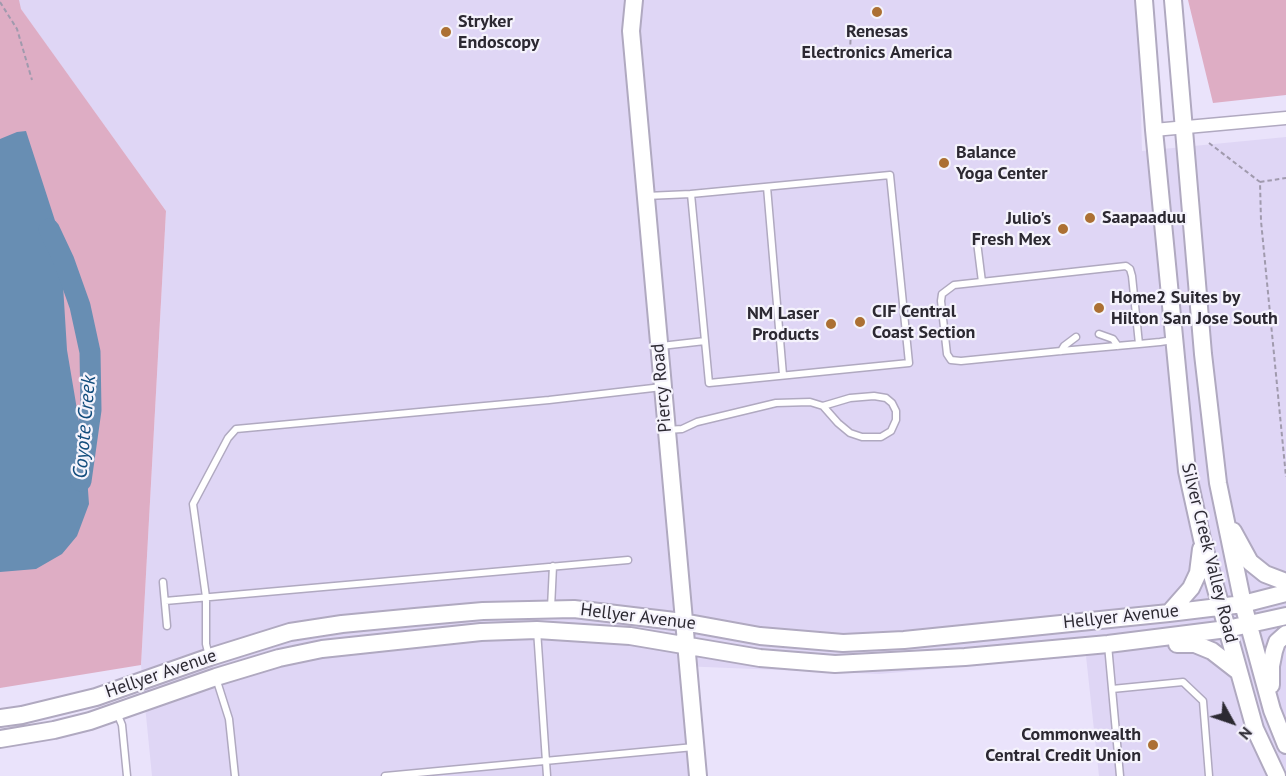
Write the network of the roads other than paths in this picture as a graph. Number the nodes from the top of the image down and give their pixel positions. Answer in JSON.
{"nodes":[{"id":1,"x":634,"y":0,"type":"edge"},
{"id":2,"x":1144,"y":0,"type":"edge"},
{"id":3,"x":1173,"y":0,"type":"edge"},
{"id":4,"x":1286,"y":118,"type":"edge"},
{"id":5,"x":1183,"y":128,"type":"junction"},
{"id":6,"x":1154,"y":130,"type":"junction"},
{"id":7,"x":767,"y":187,"type":"junction"},
{"id":8,"x":691,"y":194,"type":"junction"},
{"id":9,"x":645,"y":196,"type":"junction"},
{"id":10,"x":977,"y":242,"type":"dead end"},
{"id":11,"x":982,"y":282,"type":"junction"},
{"id":12,"x":1099,"y":334,"type":"dead end"},
{"id":13,"x":1076,"y":337,"type":"dead end"},
{"id":14,"x":1174,"y":340,"type":"junction"},
{"id":15,"x":705,"y":341,"type":"junction"},
{"id":16,"x":1139,"y":344,"type":"junction"},
{"id":17,"x":659,"y":346,"type":"junction"},
{"id":18,"x":1118,"y":346,"type":"junction"},
{"id":19,"x":1061,"y":351,"type":"junction"},
{"id":20,"x":783,"y":375,"type":"junction"},
{"id":21,"x":662,"y":387,"type":"junction"},
{"id":22,"x":823,"y":406,"type":"junction"},
{"id":23,"x":666,"y":430,"type":"junction"},
{"id":24,"x":1224,"y":515,"type":"junction"},
{"id":25,"x":1202,"y":540,"type":"junction"},
{"id":26,"x":628,"y":560,"type":"dead end"},
{"id":27,"x":553,"y":566,"type":"junction"},
{"id":28,"x":163,"y":582,"type":"dead end"},
{"id":29,"x":1286,"y":582,"type":"edge"},
{"id":30,"x":1286,"y":593,"type":"edge"},
{"id":31,"x":206,"y":597,"type":"junction"},
{"id":32,"x":165,"y":602,"type":"junction"},
{"id":33,"x":1244,"y":603,"type":"junction"},
{"id":34,"x":1220,"y":606,"type":"junction"},
{"id":35,"x":551,"y":609,"type":"junction"},
{"id":36,"x":1169,"y":614,"type":"junction"},
{"id":37,"x":1286,"y":616,"type":"edge"},
{"id":38,"x":683,"y":622,"type":"junction"},
{"id":39,"x":1250,"y":625,"type":"junction"},
{"id":40,"x":167,"y":627,"type":"dead end"},
{"id":41,"x":1227,"y":629,"type":"junction"},
{"id":42,"x":537,"y":630,"type":"junction"},
{"id":43,"x":1286,"y":634,"type":"edge"},
{"id":44,"x":1108,"y":644,"type":"junction"},
{"id":45,"x":686,"y":646,"type":"junction"},
{"id":46,"x":210,"y":657,"type":"junction"},
{"id":47,"x":1239,"y":672,"type":"junction"},
{"id":48,"x":216,"y":677,"type":"junction"},
{"id":49,"x":1112,"y":689,"type":"junction"},
{"id":50,"x":1272,"y":710,"type":"junction"},
{"id":51,"x":117,"y":712,"type":"junction"},
{"id":52,"x":0,"y":718,"type":"edge"},
{"id":53,"x":0,"y":739,"type":"edge"},
{"id":54,"x":1286,"y":746,"type":"edge"},
{"id":55,"x":694,"y":747,"type":"junction"},
{"id":56,"x":546,"y":762,"type":"junction"},
{"id":57,"x":127,"y":776,"type":"edge"},
{"id":58,"x":235,"y":776,"type":"edge"},
{"id":59,"x":385,"y":776,"type":"edge"},
{"id":60,"x":547,"y":776,"type":"edge"},
{"id":61,"x":698,"y":776,"type":"edge"},
{"id":62,"x":1120,"y":776,"type":"edge"},
{"id":63,"x":1209,"y":776,"type":"edge"},
{"id":64,"x":1277,"y":776,"type":"edge"}],
"edges":[{"from":1,"to":9,"type":"main road","name":"Piercy Road"},
{"from":2,"to":6,"type":"main road","name":"Silver Creek Valley Road"},
{"from":3,"to":5,"type":"main road","name":"Silver Creek Valley Road"},
{"from":4,"to":5,"type":"street"},
{"from":5,"to":6,"type":"street"},
{"from":5,"to":24,"type":"main road","name":"Silver Creek Valley Road"},
{"from":6,"to":14,"type":"main road","name":"Silver Creek Valley Road"},
{"from":7,"to":8,"type":"lane"},
{"from":7,"to":20,"type":"lane"},
{"from":7,"to":20,"type":"lane"},
{"from":8,"to":9,"type":"lane"},
{"from":8,"to":15,"type":"lane"},
{"from":9,"to":17,"type":"main road","name":"Piercy Road"},
{"from":10,"to":11,"type":"lane"},
{"from":11,"to":16,"type":"lane"},
{"from":11,"to":19,"type":"lane"},
{"from":12,"to":18,"type":"lane"},
{"from":13,"to":19,"type":"lane"},
{"from":14,"to":16,"type":"lane"},
{"from":14,"to":25,"type":"main road","name":"Silver Creek Valley Road"},
{"from":15,"to":17,"type":"lane"},
{"from":15,"to":20,"type":"lane"},
{"from":16,"to":18,"type":"lane"},
{"from":17,"to":21,"type":"main road","name":"Piercy Road"},
{"from":18,"to":19,"type":"lane"},
{"from":21,"to":23,"type":"main road","name":"Piercy Road"},
{"from":21,"to":31,"type":"lane"},
{"from":22,"to":22,"type":"lane"},
{"from":22,"to":23,"type":"lane"},
{"from":23,"to":38,"type":"main road","name":"Piercy Road"},
{"from":24,"to":29,"type":"main road"},
{"from":24,"to":33,"type":"main road","name":"Silver Creek Valley Road"},
{"from":25,"to":34,"type":"main road","name":"Silver Creek Valley Road"},
{"from":25,"to":36,"type":"main road"},
{"from":26,"to":27,"type":"lane"},
{"from":27,"to":31,"type":"lane"},
{"from":27,"to":35,"type":"lane"},
{"from":28,"to":32,"type":"lane"},
{"from":30,"to":33,"type":"main road","name":"Hellyer Avenue"},
{"from":31,"to":32,"type":"lane"},
{"from":31,"to":46,"type":"lane"},
{"from":32,"to":40,"type":"lane"},
{"from":33,"to":34,"type":"main road","name":"Hellyer Avenue"},
{"from":33,"to":39,"type":"main road","name":"Silver Creek Valley Road"},
{"from":34,"to":36,"type":"main road","name":"Hellyer Avenue"},
{"from":34,"to":41,"type":"main road","name":"Silver Creek Valley Road"},
{"from":35,"to":38,"type":"main road","name":"Hellyer Avenue"},
{"from":35,"to":46,"type":"main road","name":"Hellyer Avenue"},
{"from":36,"to":38,"type":"main road","name":"Hellyer Avenue"},
{"from":37,"to":39,"type":"main road","name":"Hellyer Avenue"},
{"from":38,"to":45,"type":"main road","name":"Piercy Road"},
{"from":39,"to":41,"type":"main road","name":"Hellyer Avenue"},
{"from":39,"to":50,"type":"main road","name":"Silver Creek Valley Road"},
{"from":41,"to":44,"type":"main road","name":"Hellyer Avenue"},
{"from":41,"to":47,"type":"main road","name":"Silver Creek Valley Road"},
{"from":42,"to":45,"type":"main road","name":"Hellyer Avenue"},
{"from":42,"to":48,"type":"main road","name":"Hellyer Avenue"},
{"from":42,"to":56,"type":"lane"},
{"from":43,"to":50,"type":"main road"},
{"from":44,"to":45,"type":"main road","name":"Hellyer Avenue"},
{"from":44,"to":47,"type":"main road"},
{"from":44,"to":49,"type":"lane"},
{"from":45,"to":55,"type":"main road","name":"Piercy Road"},
{"from":46,"to":48,"type":"main road"},
{"from":46,"to":52,"type":"main road","name":"Hellyer Avenue"},
{"from":47,"to":64,"type":"main road","name":"Silver Creek Valley Road"},
{"from":48,"to":51,"type":"main road","name":"Hellyer Avenue"},
{"from":48,"to":58,"type":"lane"},
{"from":49,"to":62,"type":"lane"},
{"from":49,"to":63,"type":"lane"},
{"from":50,"to":54,"type":"main road","name":"Silver Creek Valley Road"},
{"from":51,"to":53,"type":"main road","name":"Hellyer Avenue"},
{"from":51,"to":57,"type":"lane"},
{"from":55,"to":56,"type":"lane"},
{"from":55,"to":61,"type":"main road","name":"Piercy Road"},
{"from":56,"to":59,"type":"lane"},
{"from":56,"to":60,"type":"lane"}]}
